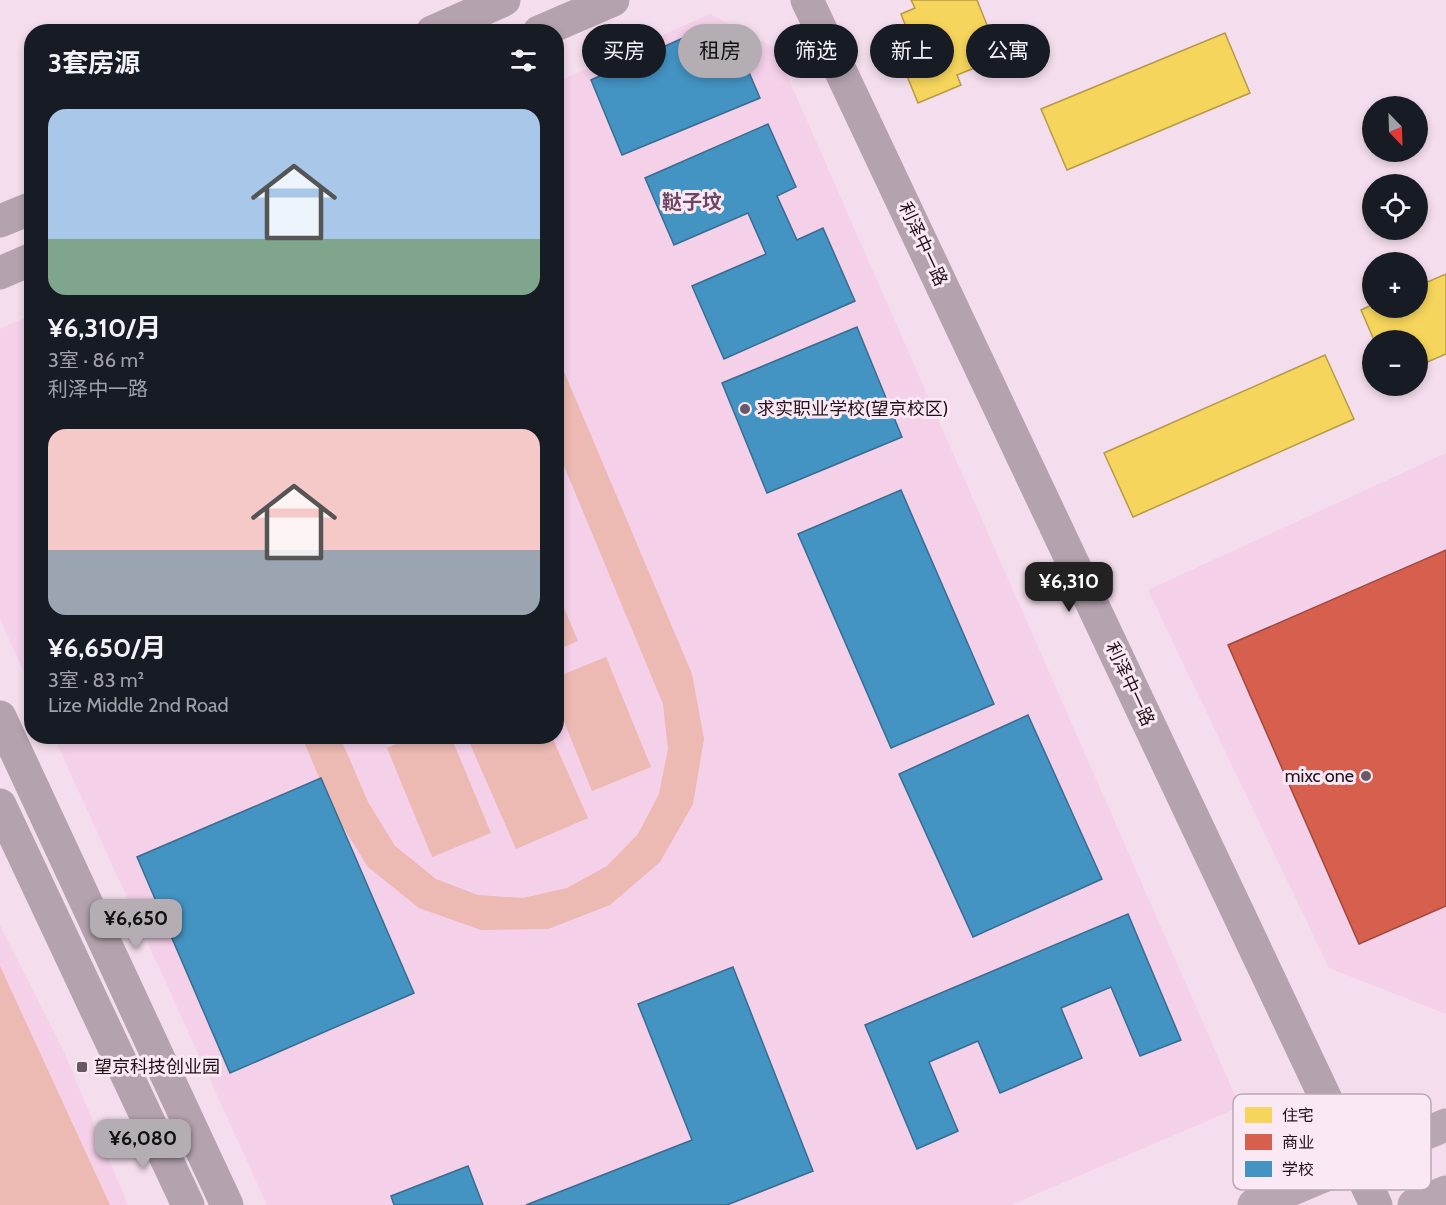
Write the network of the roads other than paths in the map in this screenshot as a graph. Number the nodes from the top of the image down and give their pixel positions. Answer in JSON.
{"nodes":[{"id":1,"x":504,"y":0,"type":"edge"},
{"id":2,"x":612,"y":0,"type":"edge"},
{"id":3,"x":807,"y":0,"type":"edge"},
{"id":4,"x":450,"y":24,"type":"edge"},
{"id":5,"x":557,"y":24,"type":"edge"},
{"id":6,"x":24,"y":211,"type":"edge"},
{"id":7,"x":0,"y":221,"type":"edge"},
{"id":8,"x":24,"y":263,"type":"edge"},
{"id":9,"x":0,"y":273,"type":"edge"},
{"id":10,"x":0,"y":717,"type":"edge"},
{"id":11,"x":0,"y":806,"type":"edge"},
{"id":12,"x":1323,"y":1094,"type":"edge"},
{"id":13,"x":1446,"y":1125,"type":"edge"},
{"id":14,"x":1431,"y":1131,"type":"edge"},
{"id":15,"x":1290,"y":1190,"type":"edge"},
{"id":16,"x":1369,"y":1190,"type":"edge"},
{"id":17,"x":1446,"y":1192,"type":"edge"},
{"id":18,"x":188,"y":1205,"type":"edge"},
{"id":19,"x":227,"y":1205,"type":"edge"},
{"id":20,"x":1254,"y":1205,"type":"edge"},
{"id":21,"x":1376,"y":1205,"type":"edge"},
{"id":22,"x":1414,"y":1205,"type":"edge"}],
"edges":[{"from":1,"to":4,"type":"street"},
{"from":2,"to":5,"type":"street"},
{"from":3,"to":12,"type":"street","name":"利泽中一路"},
{"from":6,"to":7,"type":"street"},
{"from":8,"to":9,"type":"street"},
{"from":10,"to":19,"type":"street"},
{"from":11,"to":18,"type":"street"},
{"from":13,"to":14,"type":"main road"},
{"from":15,"to":20,"type":"main road"},
{"from":16,"to":21,"type":"street","name":"利泽中一路"},
{"from":17,"to":22,"type":"main road"}]}
